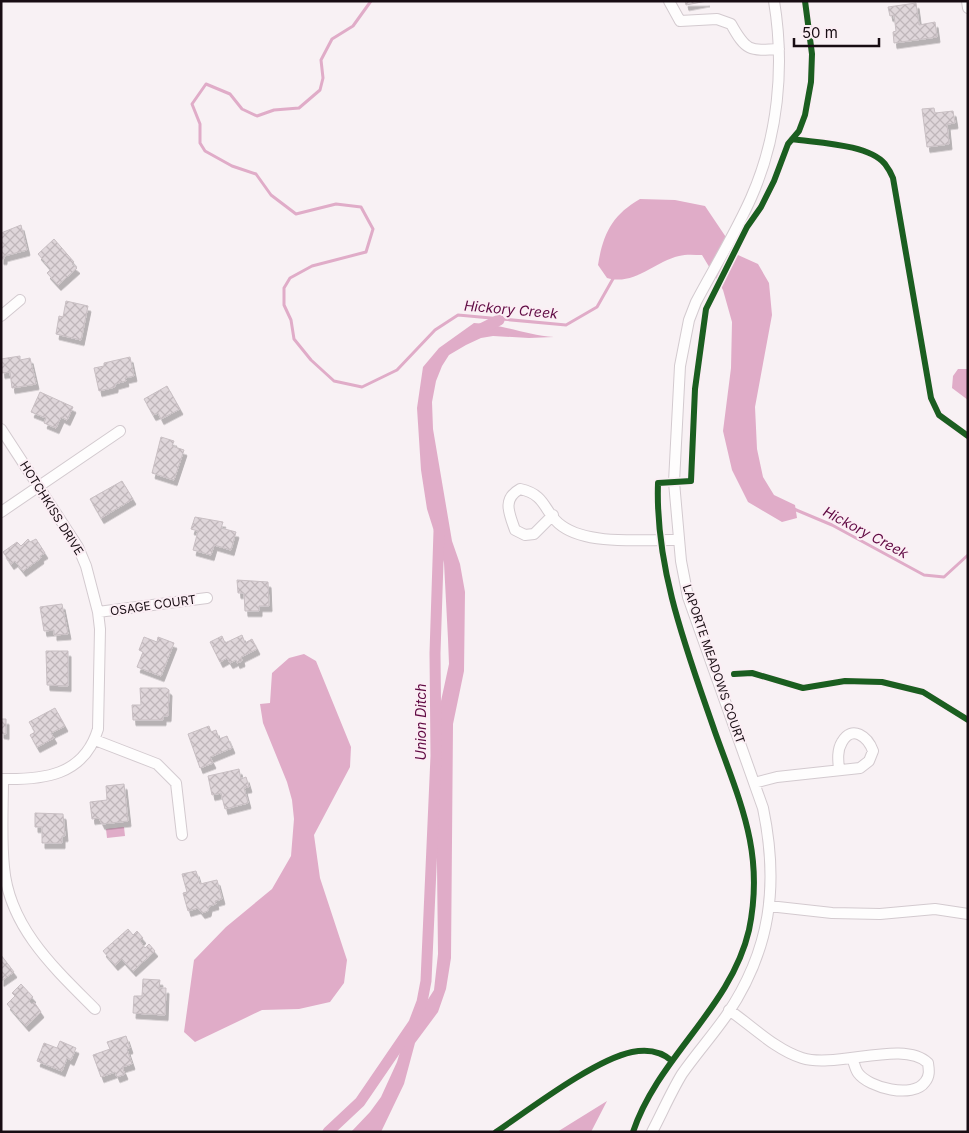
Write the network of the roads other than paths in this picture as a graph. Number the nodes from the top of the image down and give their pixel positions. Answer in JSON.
{"nodes":[{"id":1,"x":669,"y":1,"type":"edge"},
{"id":2,"x":774,"y":1,"type":"edge"},
{"id":3,"x":966,"y":1,"type":"edge"},
{"id":4,"x":968,"y":8,"type":"edge"},
{"id":5,"x":778,"y":49,"type":"junction"},
{"id":6,"x":20,"y":300,"type":"dead end"},
{"id":7,"x":1,"y":316,"type":"edge"},
{"id":8,"x":1,"y":429,"type":"edge"},
{"id":9,"x":120,"y":431,"type":"dead end"},
{"id":10,"x":40,"y":485,"type":"junction"},
{"id":11,"x":1,"y":512,"type":"edge"},
{"id":12,"x":553,"y":515,"type":"junction"},
{"id":13,"x":679,"y":540,"type":"junction"},
{"id":14,"x":207,"y":598,"type":"dead end"},
{"id":15,"x":98,"y":612,"type":"junction"},
{"id":16,"x":95,"y":740,"type":"junction"},
{"id":17,"x":839,"y":769,"type":"dead end"},
{"id":18,"x":2,"y":779,"type":"edge"},
{"id":19,"x":754,"y":783,"type":"junction"},
{"id":20,"x":182,"y":835,"type":"dead end"},
{"id":21,"x":769,"y":906,"type":"junction"},
{"id":22,"x":968,"y":914,"type":"edge"},
{"id":23,"x":95,"y":1009,"type":"dead end"},
{"id":24,"x":729,"y":1010,"type":"junction"},
{"id":25,"x":852,"y":1058,"type":"junction"},
{"id":26,"x":652,"y":1132,"type":"edge"}],
"edges":[{"from":1,"to":5,"type":"street"},
{"from":2,"to":5,"type":"street","name":"LAPORTE MEADOWS COURT"},
{"from":3,"to":4,"type":"street"},
{"from":5,"to":13,"type":"street","name":"LAPORTE MEADOWS COURT"},
{"from":6,"to":7,"type":"street"},
{"from":8,"to":10,"type":"street","name":"HOTCHKISS DRIVE"},
{"from":9,"to":10,"type":"street"},
{"from":10,"to":11,"type":"street"},
{"from":10,"to":15,"type":"street","name":"HOTCHKISS DRIVE"},
{"from":12,"to":12,"type":"street"},
{"from":12,"to":13,"type":"street"},
{"from":13,"to":19,"type":"street","name":"LAPORTE MEADOWS COURT"},
{"from":14,"to":15,"type":"street","name":"OSAGE COURT"},
{"from":15,"to":16,"type":"street","name":"HOTCHKISS DRIVE"},
{"from":16,"to":18,"type":"street"},
{"from":16,"to":20,"type":"street"},
{"from":17,"to":19,"type":"street"},
{"from":18,"to":23,"type":"street"},
{"from":19,"to":21,"type":"street","name":"LAPORTE MEADOWS COURT"},
{"from":21,"to":22,"type":"street"},
{"from":21,"to":24,"type":"street","name":"LAPORTE MEADOWS COURT"},
{"from":24,"to":25,"type":"street"},
{"from":24,"to":26,"type":"street","name":"LAPORTE MEADOWS COURT"},
{"from":25,"to":25,"type":"street"}]}
